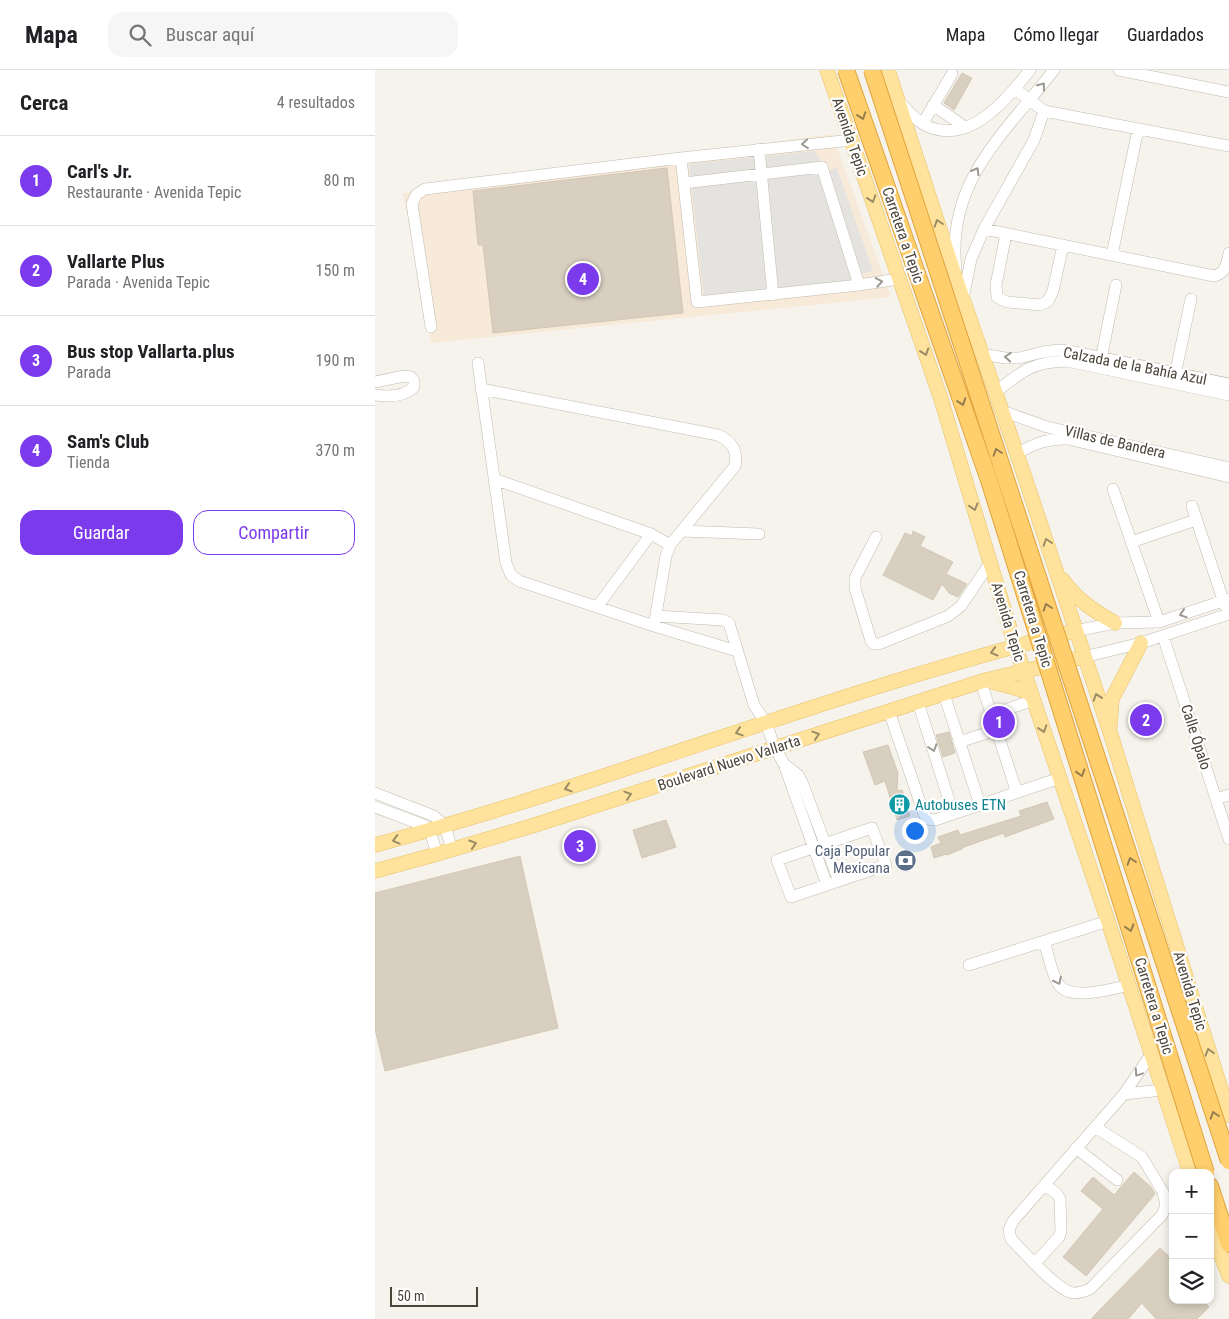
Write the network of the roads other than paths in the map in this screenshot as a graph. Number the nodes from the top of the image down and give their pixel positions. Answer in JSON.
{"nodes":[{"id":1,"x":827,"y":70,"type":"edge"},
{"id":2,"x":846,"y":70,"type":"edge"},
{"id":3,"x":872,"y":70,"type":"edge"},
{"id":4,"x":889,"y":70,"type":"edge"},
{"id":5,"x":1029,"y":70,"type":"edge"},
{"id":6,"x":1054,"y":70,"type":"edge"},
{"id":7,"x":1119,"y":70,"type":"edge"},
{"id":8,"x":951,"y":74,"type":"dead end"},
{"id":9,"x":1015,"y":89,"type":"junction"},
{"id":10,"x":1229,"y":92,"type":"edge"},
{"id":11,"x":899,"y":101,"type":"junction"},
{"id":12,"x":1030,"y":102,"type":"junction"},
{"id":13,"x":933,"y":105,"type":"junction"},
{"id":14,"x":1044,"y":111,"type":"junction"},
{"id":15,"x":923,"y":123,"type":"junction"},
{"id":16,"x":965,"y":127,"type":"junction"},
{"id":17,"x":1138,"y":129,"type":"junction"},
{"id":18,"x":852,"y":140,"type":"junction"},
{"id":19,"x":1229,"y":146,"type":"edge"},
{"id":20,"x":759,"y":149,"type":"junction"},
{"id":21,"x":681,"y":158,"type":"junction"},
{"id":22,"x":762,"y":174,"type":"junction"},
{"id":23,"x":684,"y":183,"type":"junction"},
{"id":24,"x":984,"y":229,"type":"junction"},
{"id":25,"x":1006,"y":234,"type":"junction"},
{"id":26,"x":1063,"y":245,"type":"junction"},
{"id":27,"x":1229,"y":253,"type":"edge"},
{"id":28,"x":1112,"y":255,"type":"junction"},
{"id":29,"x":899,"y":278,"type":"junction"},
{"id":30,"x":959,"y":285,"type":"junction"},
{"id":31,"x":1116,"y":285,"type":"dead end"},
{"id":32,"x":859,"y":286,"type":"junction"},
{"id":33,"x":773,"y":295,"type":"junction"},
{"id":34,"x":963,"y":299,"type":"junction"},
{"id":35,"x":1191,"y":299,"type":"dead end"},
{"id":36,"x":431,"y":327,"type":"dead end"},
{"id":37,"x":983,"y":354,"type":"junction"},
{"id":38,"x":1029,"y":362,"type":"junction"},
{"id":39,"x":1101,"y":362,"type":"junction"},
{"id":40,"x":477,"y":364,"type":"dead end"},
{"id":41,"x":1174,"y":378,"type":"junction"},
{"id":42,"x":375,"y":382,"type":"edge"},
{"id":43,"x":1229,"y":384,"type":"edge"},
{"id":44,"x":481,"y":389,"type":"junction"},
{"id":45,"x":996,"y":392,"type":"junction"},
{"id":46,"x":375,"y":395,"type":"edge"},
{"id":47,"x":1229,"y":395,"type":"edge"},
{"id":48,"x":1002,"y":411,"type":"junction"},
{"id":49,"x":1047,"y":426,"type":"junction"},
{"id":50,"x":1047,"y":440,"type":"junction"},
{"id":51,"x":1017,"y":454,"type":"junction"},
{"id":52,"x":1229,"y":468,"type":"edge"},
{"id":53,"x":1229,"y":477,"type":"edge"},
{"id":54,"x":494,"y":479,"type":"junction"},
{"id":55,"x":1113,"y":489,"type":"dead end"},
{"id":56,"x":1192,"y":506,"type":"dead end"},
{"id":57,"x":1196,"y":520,"type":"junction"},
{"id":58,"x":682,"y":531,"type":"junction"},
{"id":59,"x":651,"y":534,"type":"junction"},
{"id":60,"x":759,"y":534,"type":"dead end"},
{"id":61,"x":876,"y":537,"type":"dead end"},
{"id":62,"x":1131,"y":542,"type":"junction"},
{"id":63,"x":670,"y":544,"type":"junction"},
{"id":64,"x":990,"y":563,"type":"junction"},
{"id":65,"x":1056,"y":571,"type":"junction"},
{"id":66,"x":1226,"y":600,"type":"edge"},
{"id":67,"x":597,"y":607,"type":"junction"},
{"id":68,"x":1229,"y":615,"type":"edge"},
{"id":69,"x":655,"y":621,"type":"junction"},
{"id":70,"x":1159,"y":622,"type":"junction"},
{"id":71,"x":1115,"y":623,"type":"junction"},
{"id":72,"x":1075,"y":631,"type":"junction"},
{"id":73,"x":1163,"y":636,"type":"junction"},
{"id":74,"x":1141,"y":643,"type":"junction"},
{"id":75,"x":1015,"y":646,"type":"junction"},
{"id":76,"x":737,"y":651,"type":"junction"},
{"id":77,"x":1084,"y":657,"type":"junction"},
{"id":78,"x":1024,"y":671,"type":"junction"},
{"id":79,"x":984,"y":681,"type":"junction"},
{"id":80,"x":944,"y":694,"type":"junction"},
{"id":81,"x":1032,"y":698,"type":"junction"},
{"id":82,"x":918,"y":702,"type":"junction"},
{"id":83,"x":889,"y":711,"type":"junction"},
{"id":84,"x":991,"y":715,"type":"junction"},
{"id":85,"x":766,"y":724,"type":"junction"},
{"id":86,"x":996,"y":730,"type":"junction"},
{"id":87,"x":1109,"y":732,"type":"junction"},
{"id":88,"x":959,"y":742,"type":"junction"},
{"id":89,"x":775,"y":748,"type":"junction"},
{"id":90,"x":785,"y":764,"type":"junction"},
{"id":91,"x":1060,"y":778,"type":"junction"},
{"id":92,"x":375,"y":793,"type":"edge"},
{"id":93,"x":1017,"y":793,"type":"junction"},
{"id":94,"x":1229,"y":795,"type":"edge"},
{"id":95,"x":1216,"y":799,"type":"junction"},
{"id":96,"x":980,"y":805,"type":"junction"},
{"id":97,"x":375,"y":807,"type":"edge"},
{"id":98,"x":953,"y":813,"type":"junction"},
{"id":99,"x":445,"y":826,"type":"junction"},
{"id":100,"x":429,"y":831,"type":"junction"},
{"id":101,"x":1229,"y":839,"type":"edge"},
{"id":102,"x":825,"y":844,"type":"junction"},
{"id":103,"x":375,"y":845,"type":"edge"},
{"id":104,"x":813,"y":849,"type":"junction"},
{"id":105,"x":453,"y":850,"type":"junction"},
{"id":106,"x":437,"y":854,"type":"junction"},
{"id":107,"x":375,"y":871,"type":"edge"},
{"id":108,"x":839,"y":881,"type":"junction"},
{"id":109,"x":827,"y":885,"type":"junction"},
{"id":110,"x":1108,"y":921,"type":"junction"},
{"id":111,"x":1044,"y":941,"type":"junction"},
{"id":112,"x":969,"y":965,"type":"dead end"},
{"id":113,"x":1130,"y":985,"type":"junction"},
{"id":114,"x":1152,"y":1053,"type":"junction"},
{"id":115,"x":1163,"y":1090,"type":"junction"},
{"id":116,"x":1124,"y":1094,"type":"junction"},
{"id":117,"x":1229,"y":1115,"type":"edge"},
{"id":118,"x":1095,"y":1127,"type":"junction"},
{"id":119,"x":1076,"y":1148,"type":"junction"},
{"id":120,"x":1229,"y":1162,"type":"edge"},
{"id":121,"x":1189,"y":1169,"type":"edge"},
{"id":122,"x":1205,"y":1169,"type":"edge"},
{"id":123,"x":1117,"y":1180,"type":"dead end"},
{"id":124,"x":1045,"y":1185,"type":"junction"},
{"id":125,"x":1214,"y":1198,"type":"edge"},
{"id":126,"x":1214,"y":1238,"type":"edge"},
{"id":127,"x":1229,"y":1244,"type":"edge"},
{"id":128,"x":1035,"y":1263,"type":"junction"},
{"id":129,"x":1229,"y":1276,"type":"edge"}],
"edges":[{"from":1,"to":18,"type":"main road","name":"Avenida Tepic"},
{"from":2,"to":122,"type":"highway","name":"Carretera a Tepic","one_way":true,"bridge":true},
{"from":120,"to":3,"type":"highway","name":"Carretera a Tepic","one_way":true,"bridge":true},
{"from":4,"to":11,"type":"main road","name":"Avenida Tepic"},
{"from":5,"to":9,"type":"street"},
{"from":12,"to":6,"type":"street","one_way":true},
{"from":7,"to":10,"type":"street"},
{"from":8,"to":13,"type":"street"},
{"from":9,"to":12,"type":"street"},
{"from":9,"to":16,"type":"street"},
{"from":11,"to":15,"type":"street"},
{"from":30,"to":11,"type":"main road","name":"Avenida Tepic","one_way":true},
{"from":12,"to":14,"type":"street"},
{"from":30,"to":12,"type":"street","one_way":true},
{"from":13,"to":15,"type":"street"},
{"from":13,"to":16,"type":"street"},
{"from":14,"to":17,"type":"street"},
{"from":14,"to":24,"type":"street"},
{"from":15,"to":16,"type":"street"},
{"from":17,"to":19,"type":"street"},
{"from":17,"to":28,"type":"street"},
{"from":18,"to":20,"type":"street","one_way":true},
{"from":18,"to":29,"type":"main road","name":"Avenida Tepic","one_way":true},
{"from":20,"to":21,"type":"street"},
{"from":20,"to":22,"type":"street"},
{"from":21,"to":23,"type":"street"},
{"from":21,"to":36,"type":"street"},
{"from":22,"to":23,"type":"street"},
{"from":22,"to":32,"type":"street"},
{"from":22,"to":33,"type":"street"},
{"from":23,"to":33,"type":"street"},
{"from":24,"to":25,"type":"street"},
{"from":24,"to":34,"type":"street"},
{"from":25,"to":26,"type":"street"},
{"from":25,"to":26,"type":"street"},
{"from":26,"to":28,"type":"street"},
{"from":27,"to":28,"type":"street"},
{"from":32,"to":29,"type":"street","one_way":true},
{"from":29,"to":64,"type":"main road","name":"Avenida Tepic","one_way":true},
{"from":30,"to":34,"type":"main road","name":"Avenida Tepic"},
{"from":31,"to":39,"type":"street"},
{"from":32,"to":33,"type":"street"},
{"from":34,"to":37,"type":"main road","name":"Avenida Tepic"},
{"from":35,"to":41,"type":"street"},
{"from":38,"to":37,"type":"street","name":"Calzada de la Bahía Azul","one_way":true},
{"from":37,"to":45,"type":"main road","name":"Avenida Tepic"},
{"from":38,"to":39,"type":"street","name":"Calzada de la Bahía Azul"},
{"from":38,"to":45,"type":"street","name":"Calzada de la Bahía Azul"},
{"from":39,"to":41,"type":"street","name":"Calzada de la Bahía Azul"},
{"from":40,"to":44,"type":"street"},
{"from":41,"to":43,"type":"street","name":"Calzada de la Bahía Azul"},
{"from":41,"to":47,"type":"street","name":"Calzada de la Bahía Azul"},
{"from":42,"to":46,"type":"street"},
{"from":44,"to":54,"type":"street"},
{"from":44,"to":58,"type":"street"},
{"from":45,"to":48,"type":"main road","name":"Avenida Tepic"},
{"from":48,"to":49,"type":"street","name":"Villas de Bandera"},
{"from":48,"to":51,"type":"main road","name":"Avenida Tepic"},
{"from":49,"to":50,"type":"street"},
{"from":49,"to":52,"type":"street","name":"Villas de Bandera"},
{"from":50,"to":51,"type":"street","name":"Villas de Bandera"},
{"from":50,"to":53,"type":"street","name":"Villas de Bandera"},
{"from":65,"to":51,"type":"main road","name":"Avenida Tepic","one_way":true},
{"from":54,"to":59,"type":"street"},
{"from":54,"to":67,"type":"street"},
{"from":55,"to":62,"type":"street"},
{"from":56,"to":57,"type":"street"},
{"from":57,"to":62,"type":"street"},
{"from":57,"to":66,"type":"street"},
{"from":58,"to":60,"type":"street"},
{"from":58,"to":63,"type":"street"},
{"from":59,"to":63,"type":"street"},
{"from":59,"to":67,"type":"street"},
{"from":61,"to":64,"type":"street"},
{"from":62,"to":70,"type":"street"},
{"from":63,"to":69,"type":"street"},
{"from":64,"to":75,"type":"main road","name":"Avenida Tepic"},
{"from":65,"to":71,"type":"main road"},
{"from":65,"to":72,"type":"main road","name":"Avenida Tepic"},
{"from":66,"to":68,"type":"street"},
{"from":66,"to":70,"type":"street","one_way":true},
{"from":67,"to":69,"type":"street"},
{"from":68,"to":73,"type":"street"},
{"from":69,"to":76,"type":"street"},
{"from":69,"to":76,"type":"street"},
{"from":70,"to":71,"type":"street"},
{"from":71,"to":72,"type":"street"},
{"from":72,"to":75,"type":"main road","name":"Boulevard Nuevo Vallarta"},
{"from":72,"to":77,"type":"main road","name":"Avenida Tepic"},
{"from":73,"to":74,"type":"street"},
{"from":73,"to":95,"type":"street","name":"Calle Ópalo"},
{"from":74,"to":77,"type":"street"},
{"from":74,"to":87,"type":"main road"},
{"from":75,"to":78,"type":"main road","name":"Avenida Tepic"},
{"from":75,"to":85,"type":"main road","name":"Boulevard Nuevo Vallarta","one_way":true},
{"from":76,"to":85,"type":"street"},
{"from":77,"to":78,"type":"main road","name":"Boulevard Nuevo Vallarta"},
{"from":87,"to":77,"type":"main road","name":"Avenida Tepic","one_way":true},
{"from":78,"to":79,"type":"main road","name":"Boulevard Nuevo Vallarta"},
{"from":78,"to":81,"type":"main road","name":"Avenida Tepic"},
{"from":79,"to":80,"type":"main road","name":"Boulevard Nuevo Vallarta"},
{"from":79,"to":81,"type":"main road"},
{"from":79,"to":84,"type":"street"},
{"from":80,"to":82,"type":"main road","name":"Boulevard Nuevo Vallarta"},
{"from":80,"to":88,"type":"street"},
{"from":81,"to":84,"type":"street"},
{"from":81,"to":91,"type":"main road","name":"Avenida Tepic","one_way":true},
{"from":82,"to":83,"type":"main road","name":"Boulevard Nuevo Vallarta"},
{"from":82,"to":98,"type":"street","one_way":true},
{"from":89,"to":83,"type":"main road","name":"Boulevard Nuevo Vallarta","one_way":true},
{"from":83,"to":98,"type":"street"},
{"from":84,"to":86,"type":"street"},
{"from":85,"to":89,"type":"street"},
{"from":85,"to":99,"type":"main road","name":"Boulevard Nuevo Vallarta","one_way":true},
{"from":86,"to":88,"type":"street"},
{"from":86,"to":93,"type":"street"},
{"from":117,"to":87,"type":"main road","name":"Avenida Tepic","one_way":true},
{"from":88,"to":96,"type":"street"},
{"from":89,"to":90,"type":"street"},
{"from":105,"to":89,"type":"main road","name":"Boulevard Nuevo Vallarta","one_way":true},
{"from":90,"to":102,"type":"street"},
{"from":90,"to":104,"type":"street"},
{"from":91,"to":93,"type":"street"},
{"from":91,"to":110,"type":"main road","name":"Avenida Tepic"},
{"from":92,"to":99,"type":"street"},
{"from":93,"to":96,"type":"street"},
{"from":94,"to":95,"type":"street"},
{"from":95,"to":101,"type":"street","name":"Calle Ópalo"},
{"from":96,"to":98,"type":"street"},
{"from":97,"to":100,"type":"street"},
{"from":99,"to":100,"type":"main road","name":"Boulevard Nuevo Vallarta"},
{"from":99,"to":105,"type":"street"},
{"from":100,"to":103,"type":"main road","name":"Boulevard Nuevo Vallarta","one_way":true},
{"from":100,"to":106,"type":"street"},
{"from":102,"to":104,"type":"street"},
{"from":102,"to":108,"type":"street"},
{"from":102,"to":108,"type":"street"},
{"from":104,"to":109,"type":"street"},
{"from":104,"to":109,"type":"street"},
{"from":105,"to":106,"type":"main road","name":"Boulevard Nuevo Vallarta"},
{"from":106,"to":107,"type":"main road","name":"Boulevard Nuevo Vallarta"},
{"from":108,"to":109,"type":"street"},
{"from":110,"to":111,"type":"street"},
{"from":110,"to":113,"type":"main road","name":"Avenida Tepic"},
{"from":111,"to":112,"type":"street"},
{"from":111,"to":113,"type":"street","one_way":true},
{"from":113,"to":114,"type":"main road","name":"Avenida Tepic"},
{"from":114,"to":115,"type":"main road","name":"Avenida Tepic"},
{"from":114,"to":116,"type":"street","one_way":true},
{"from":115,"to":116,"type":"street"},
{"from":115,"to":121,"type":"main road","name":"Avenida Tepic"},
{"from":116,"to":118,"type":"street"},
{"from":118,"to":119,"type":"street"},
{"from":118,"to":128,"type":"street"},
{"from":119,"to":123,"type":"street"},
{"from":119,"to":124,"type":"street"},
{"from":124,"to":128,"type":"street"},
{"from":124,"to":128,"type":"street"},
{"from":125,"to":127,"type":"highway"},
{"from":126,"to":129,"type":"main road"}]}
